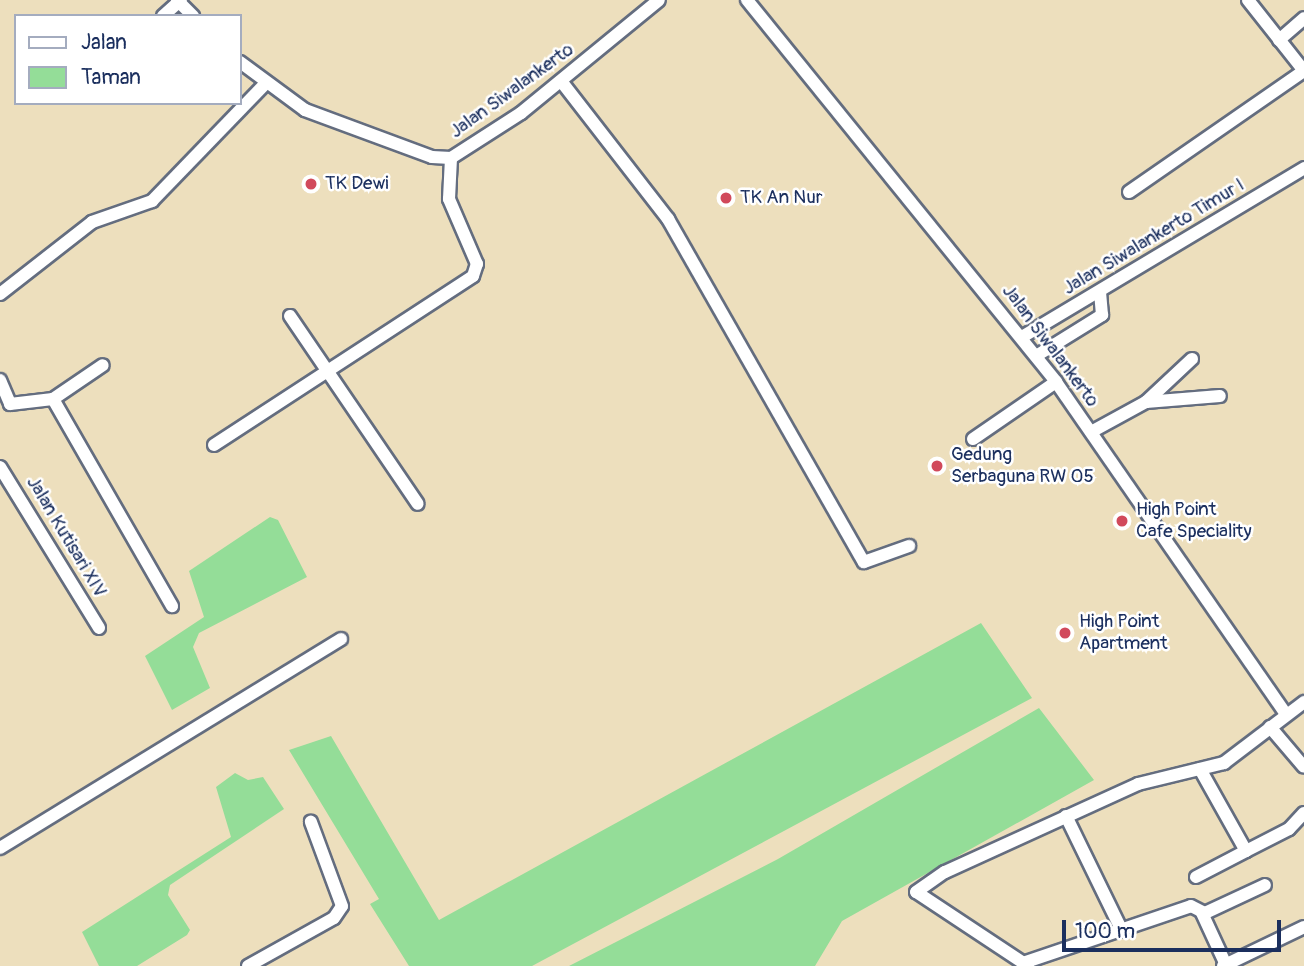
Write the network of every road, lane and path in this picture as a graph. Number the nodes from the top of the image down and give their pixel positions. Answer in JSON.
{"nodes":[{"id":1,"x":659,"y":0,"type":"edge"},
{"id":2,"x":747,"y":0,"type":"edge"},
{"id":3,"x":1248,"y":0,"type":"edge"},
{"id":4,"x":179,"y":1,"type":"edge"},
{"id":5,"x":165,"y":14,"type":"edge"},
{"id":6,"x":191,"y":14,"type":"edge"},
{"id":7,"x":1304,"y":18,"type":"edge"},
{"id":8,"x":1279,"y":40,"type":"junction"},
{"id":9,"x":242,"y":64,"type":"edge"},
{"id":10,"x":1304,"y":71,"type":"edge"},
{"id":11,"x":561,"y":81,"type":"junction"},
{"id":12,"x":266,"y":83,"type":"junction"},
{"id":13,"x":451,"y":158,"type":"junction"},
{"id":14,"x":1304,"y":168,"type":"edge"},
{"id":15,"x":1129,"y":192,"type":"dead end"},
{"id":16,"x":1100,"y":292,"type":"junction"},
{"id":17,"x":0,"y":294,"type":"edge"},
{"id":18,"x":290,"y":316,"type":"dead end"},
{"id":19,"x":1022,"y":337,"type":"junction"},
{"id":20,"x":1036,"y":356,"type":"junction"},
{"id":21,"x":1192,"y":359,"type":"dead end"},
{"id":22,"x":103,"y":365,"type":"dead end"},
{"id":23,"x":331,"y":374,"type":"junction"},
{"id":24,"x":0,"y":380,"type":"edge"},
{"id":25,"x":1056,"y":382,"type":"junction"},
{"id":26,"x":1220,"y":396,"type":"dead end"},
{"id":27,"x":52,"y":399,"type":"junction"},
{"id":28,"x":1146,"y":402,"type":"junction"},
{"id":29,"x":5,"y":408,"type":"edge"},
{"id":30,"x":1091,"y":432,"type":"junction"},
{"id":31,"x":973,"y":439,"type":"dead end"},
{"id":32,"x":214,"y":445,"type":"dead end"},
{"id":33,"x":0,"y":467,"type":"edge"},
{"id":34,"x":418,"y":503,"type":"dead end"},
{"id":35,"x":909,"y":546,"type":"dead end"},
{"id":36,"x":172,"y":606,"type":"dead end"},
{"id":37,"x":99,"y":628,"type":"dead end"},
{"id":38,"x":341,"y":639,"type":"dead end"},
{"id":39,"x":1304,"y":702,"type":"edge"},
{"id":40,"x":1286,"y":714,"type":"junction"},
{"id":41,"x":1270,"y":727,"type":"junction"},
{"id":42,"x":1304,"y":767,"type":"edge"},
{"id":43,"x":1200,"y":769,"type":"junction"},
{"id":44,"x":1304,"y":813,"type":"edge"},
{"id":45,"x":1066,"y":816,"type":"junction"},
{"id":46,"x":311,"y":822,"type":"dead end"},
{"id":47,"x":0,"y":848,"type":"edge"},
{"id":48,"x":1246,"y":851,"type":"junction"},
{"id":49,"x":1196,"y":877,"type":"dead end"},
{"id":50,"x":1265,"y":885,"type":"dead end"},
{"id":51,"x":1202,"y":913,"type":"junction"},
{"id":52,"x":1304,"y":927,"type":"edge"},
{"id":53,"x":1122,"y":931,"type":"junction"},
{"id":54,"x":1026,"y":965,"type":"edge"},
{"id":55,"x":1224,"y":965,"type":"edge"},
{"id":56,"x":248,"y":966,"type":"edge"}],
"edges":[{"from":1,"to":11,"type":"street","name":"Jalan Siwalankerto"},
{"from":2,"to":19,"type":"street","name":"Jalan Siwalankerto"},
{"from":3,"to":8,"type":"street"},
{"from":4,"to":5,"type":"street"},
{"from":4,"to":6,"type":"street"},
{"from":7,"to":8,"type":"street"},
{"from":8,"to":10,"type":"street"},
{"from":9,"to":12,"type":"street"},
{"from":10,"to":15,"type":"street"},
{"from":11,"to":13,"type":"street","name":"Jalan Siwalankerto"},
{"from":11,"to":35,"type":"street"},
{"from":12,"to":13,"type":"street"},
{"from":12,"to":17,"type":"street"},
{"from":13,"to":23,"type":"street"},
{"from":14,"to":16,"type":"street","name":"Jalan Siwalankerto Timur I"},
{"from":16,"to":19,"type":"street","name":"Jalan Siwalankerto Timur I"},
{"from":16,"to":20,"type":"street"},
{"from":18,"to":23,"type":"street"},
{"from":19,"to":20,"type":"street","name":"Jalan Siwalankerto"},
{"from":20,"to":25,"type":"street","name":"Jalan Siwalankerto"},
{"from":21,"to":28,"type":"street"},
{"from":22,"to":27,"type":"street"},
{"from":23,"to":32,"type":"street"},
{"from":23,"to":34,"type":"street"},
{"from":24,"to":29,"type":"street"},
{"from":25,"to":30,"type":"street","name":"Jalan Siwalankerto"},
{"from":25,"to":31,"type":"street"},
{"from":26,"to":28,"type":"street"},
{"from":27,"to":29,"type":"street"},
{"from":27,"to":36,"type":"street"},
{"from":28,"to":30,"type":"street"},
{"from":30,"to":40,"type":"street","name":"Jalan Siwalankerto"},
{"from":33,"to":37,"type":"street","name":"Jalan Kutisari XIV"},
{"from":38,"to":47,"type":"street"},
{"from":39,"to":40,"type":"street"},
{"from":40,"to":41,"type":"street"},
{"from":41,"to":42,"type":"street"},
{"from":41,"to":43,"type":"street"},
{"from":43,"to":45,"type":"street"},
{"from":43,"to":48,"type":"street"},
{"from":44,"to":48,"type":"street"},
{"from":45,"to":53,"type":"street"},
{"from":45,"to":54,"type":"street"},
{"from":46,"to":56,"type":"street"},
{"from":48,"to":49,"type":"street"},
{"from":50,"to":51,"type":"street"},
{"from":51,"to":53,"type":"street"},
{"from":51,"to":55,"type":"street"},
{"from":52,"to":55,"type":"street"},
{"from":53,"to":54,"type":"street"}]}
